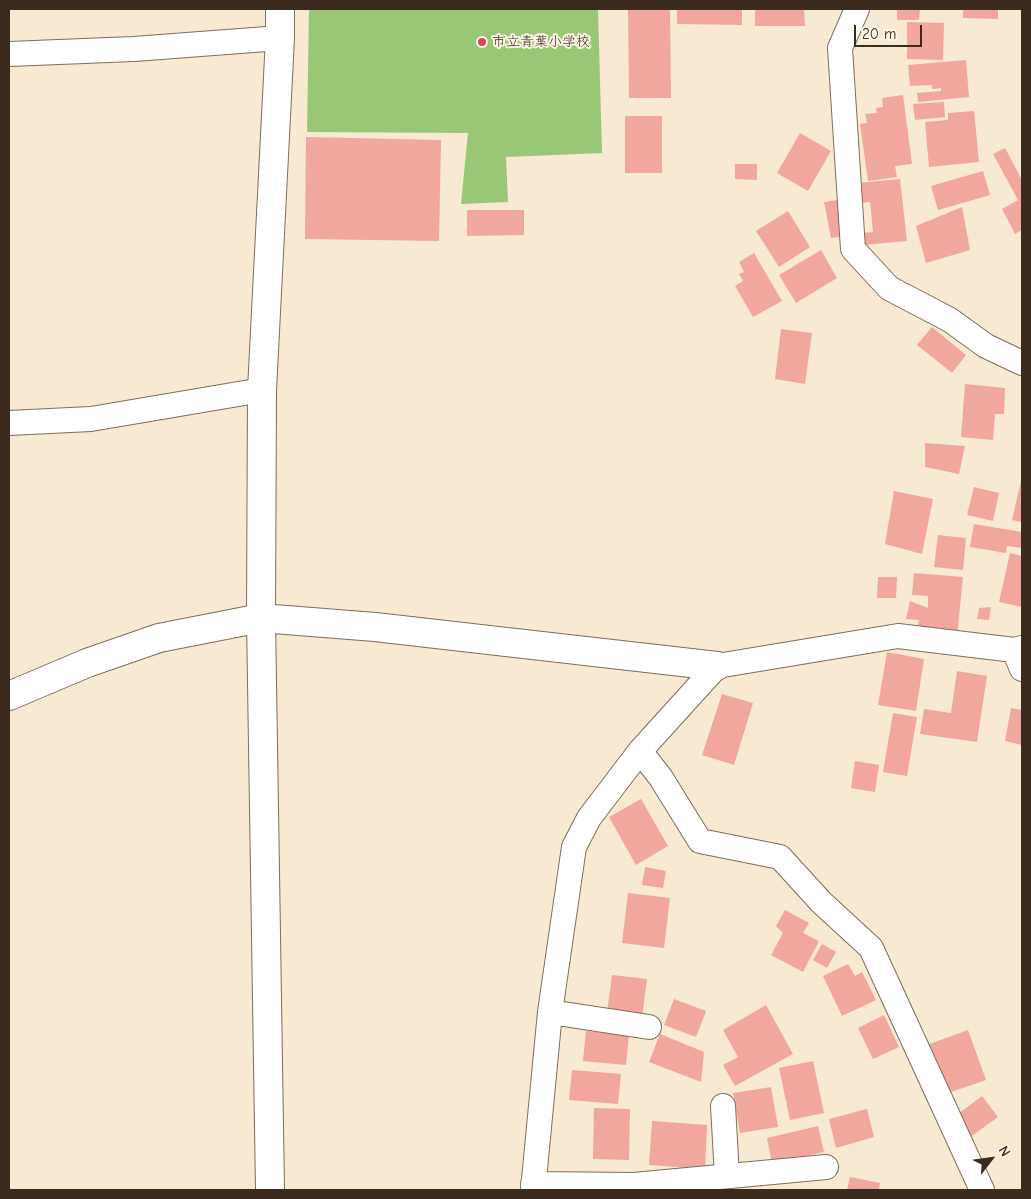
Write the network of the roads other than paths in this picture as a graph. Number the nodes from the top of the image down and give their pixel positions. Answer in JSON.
{"nodes":[{"id":1,"x":280,"y":9,"type":"edge"},
{"id":2,"x":856,"y":9,"type":"edge"},
{"id":3,"x":280,"y":38,"type":"junction"},
{"id":4,"x":9,"y":54,"type":"edge"},
{"id":5,"x":1022,"y":363,"type":"edge"},
{"id":6,"x":262,"y":390,"type":"junction"},
{"id":7,"x":9,"y":423,"type":"edge"},
{"id":8,"x":261,"y":618,"type":"junction"},
{"id":9,"x":1020,"y":656,"type":"edge"},
{"id":10,"x":717,"y":666,"type":"junction"},
{"id":11,"x":9,"y":696,"type":"edge"},
{"id":12,"x":640,"y":751,"type":"junction"},
{"id":13,"x":550,"y":1012,"type":"junction"},
{"id":14,"x":649,"y":1027,"type":"dead end"},
{"id":15,"x":722,"y":1106,"type":"dead end"},
{"id":16,"x":826,"y":1167,"type":"dead end"},
{"id":17,"x":727,"y":1176,"type":"junction"},
{"id":18,"x":772,"y":1181,"type":"edge"},
{"id":19,"x":533,"y":1187,"type":"edge"},
{"id":20,"x":270,"y":1190,"type":"edge"},
{"id":21,"x":982,"y":1190,"type":"edge"}],
"edges":[{"from":1,"to":3,"type":"street"},
{"from":2,"to":5,"type":"street"},
{"from":3,"to":4,"type":"street"},
{"from":3,"to":6,"type":"street"},
{"from":6,"to":7,"type":"street"},
{"from":6,"to":8,"type":"street"},
{"from":8,"to":10,"type":"street"},
{"from":8,"to":11,"type":"street"},
{"from":8,"to":20,"type":"street"},
{"from":9,"to":10,"type":"street"},
{"from":10,"to":12,"type":"street"},
{"from":12,"to":13,"type":"street"},
{"from":12,"to":21,"type":"street"},
{"from":13,"to":14,"type":"street"},
{"from":13,"to":19,"type":"street"},
{"from":15,"to":17,"type":"street"},
{"from":16,"to":18,"type":"street"},
{"from":17,"to":18,"type":"street"},
{"from":17,"to":19,"type":"street"}]}
